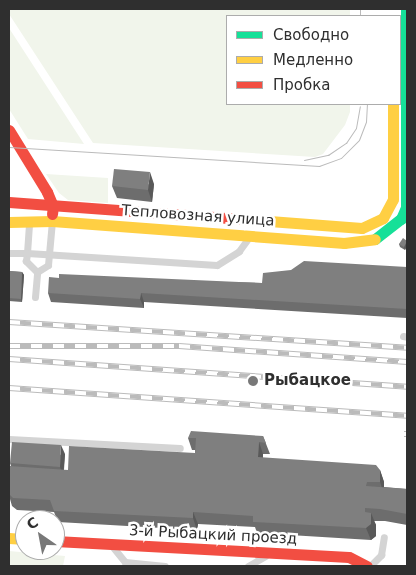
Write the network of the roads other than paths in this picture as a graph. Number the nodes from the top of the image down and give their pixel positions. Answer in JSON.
{"nodes":[{"id":1,"x":406,"y":9,"type":"edge"},
{"id":2,"x":393,"y":105,"type":"edge"},
{"id":3,"x":9,"y":130,"type":"edge"},
{"id":4,"x":9,"y":202,"type":"edge"},
{"id":5,"x":53,"y":206,"type":"junction"},
{"id":6,"x":52,"y":221,"type":"junction"},
{"id":7,"x":9,"y":222,"type":"edge"},
{"id":8,"x":29,"y":223,"type":"junction"},
{"id":9,"x":251,"y":235,"type":"junction"},
{"id":10,"x":9,"y":253,"type":"edge"},
{"id":11,"x":27,"y":253,"type":"junction"},
{"id":12,"x":49,"y":254,"type":"junction"},
{"id":13,"x":38,"y":272,"type":"junction"},
{"id":14,"x":35,"y":297,"type":"dead end"},
{"id":15,"x":9,"y":439,"type":"edge"},
{"id":16,"x":180,"y":448,"type":"dead end"},
{"id":17,"x":384,"y":537,"type":"dead end"},
{"id":18,"x":65,"y":541,"type":"edge"},
{"id":19,"x":110,"y":544,"type":"junction"},
{"id":20,"x":268,"y":554,"type":"junction"},
{"id":21,"x":165,"y":566,"type":"edge"},
{"id":22,"x":248,"y":566,"type":"edge"},
{"id":23,"x":369,"y":566,"type":"edge"}],
"edges":[{"from":1,"to":9,"type":"street","name":"Тепловозная улица"},
{"from":2,"to":5,"type":"street","name":"Тепловозная улица"},
{"from":3,"to":5,"type":"street"},
{"from":4,"to":5,"type":"street","name":"Тепловозная улица"},
{"from":5,"to":6,"type":"street"},
{"from":6,"to":8,"type":"street","name":"Тепловозная улица"},
{"from":6,"to":9,"type":"street","name":"Тепловозная улица"},
{"from":6,"to":12,"type":"lane"},
{"from":7,"to":8,"type":"street","name":"Тепловозная улица"},
{"from":8,"to":11,"type":"lane"},
{"from":9,"to":12,"type":"lane"},
{"from":10,"to":11,"type":"lane"},
{"from":11,"to":12,"type":"lane"},
{"from":11,"to":13,"type":"lane"},
{"from":12,"to":13,"type":"lane"},
{"from":13,"to":14,"type":"lane"},
{"from":15,"to":16,"type":"lane"},
{"from":17,"to":23,"type":"lane"},
{"from":18,"to":19,"type":"street","name":"3-й Рыбацкий проезд"},
{"from":19,"to":20,"type":"street","name":"3-й Рыбацкий проезд"},
{"from":19,"to":21,"type":"lane"},
{"from":20,"to":22,"type":"lane"},
{"from":20,"to":23,"type":"street","name":"3-й Рыбацкий проезд"}]}
